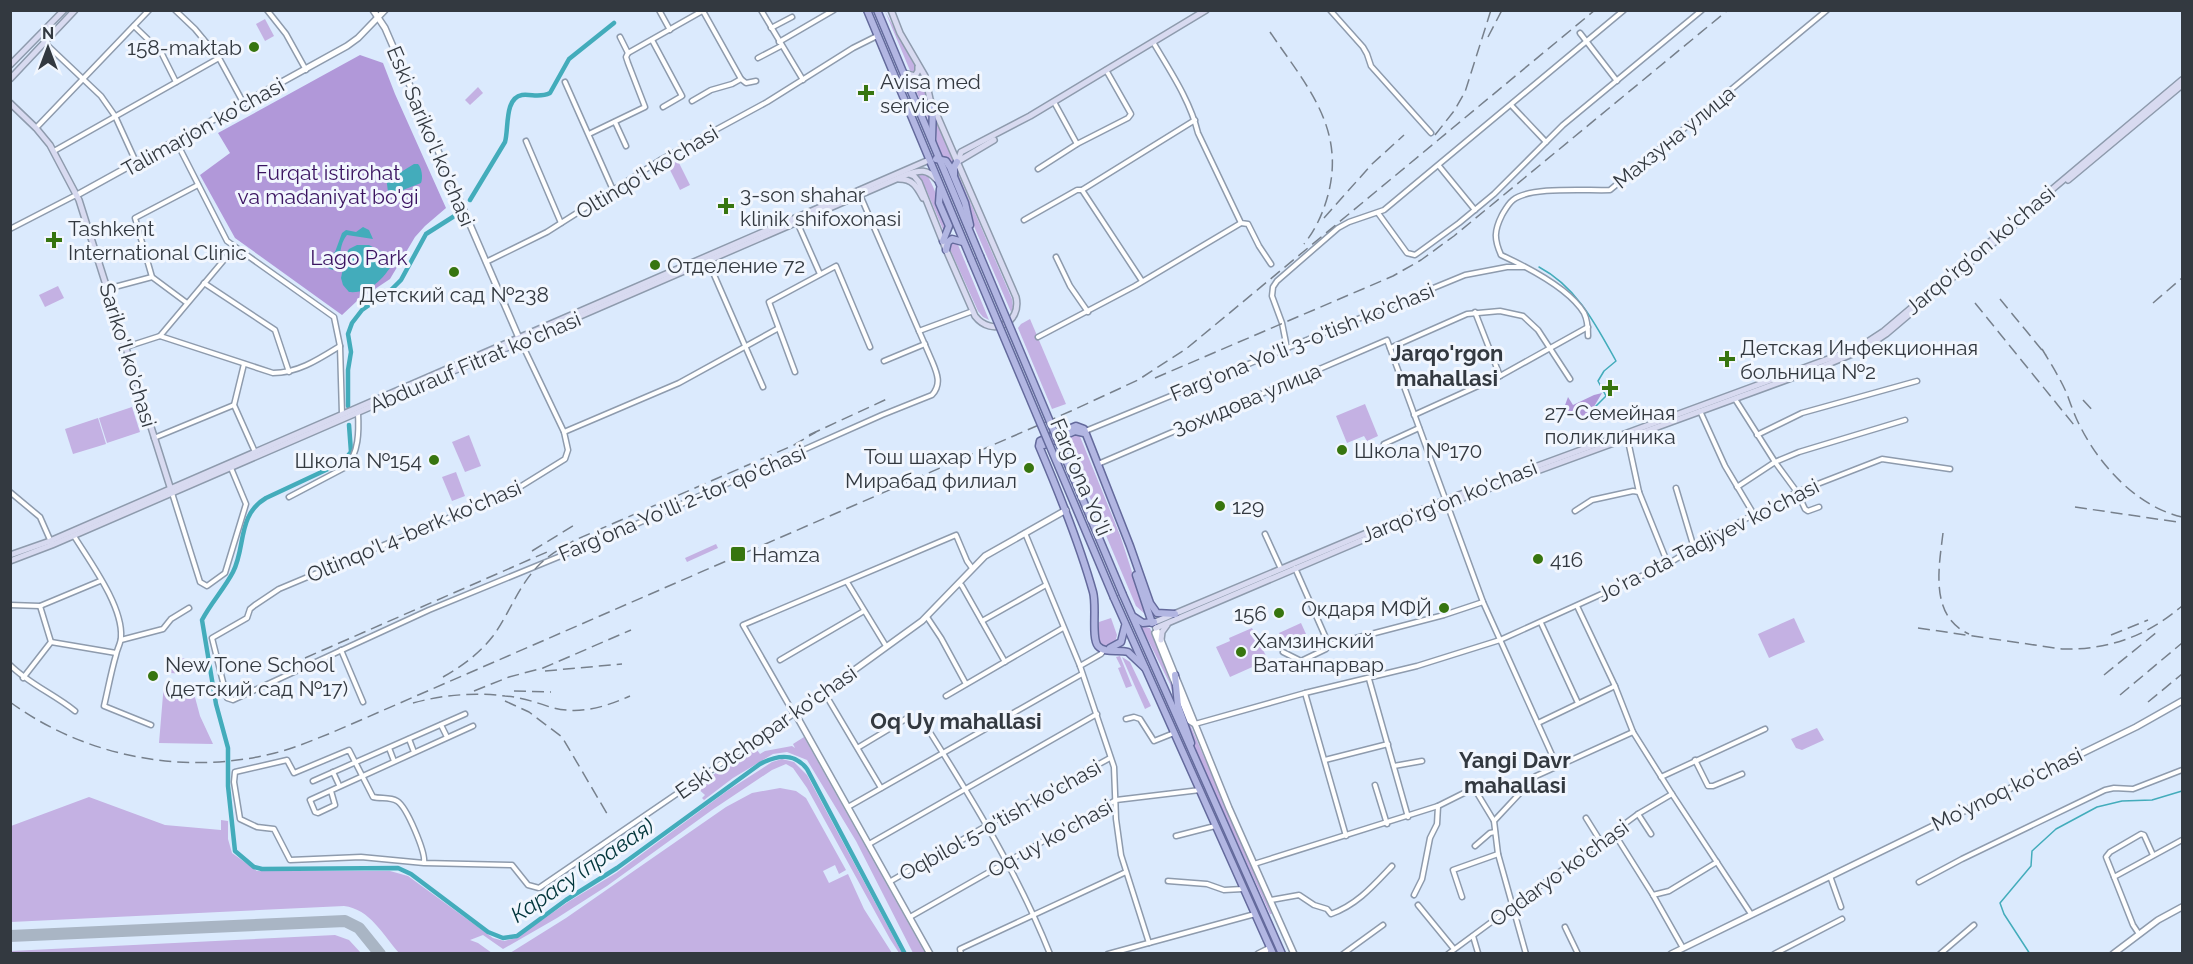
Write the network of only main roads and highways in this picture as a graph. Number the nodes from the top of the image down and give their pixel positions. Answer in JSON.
{"nodes":[{"id":1,"x":64,"y":10,"type":"edge"},
{"id":2,"x":75,"y":10,"type":"edge"},
{"id":3,"x":867,"y":10,"type":"edge"},
{"id":4,"x":877,"y":10,"type":"edge"},
{"id":5,"x":891,"y":10,"type":"edge"},
{"id":6,"x":1206,"y":10,"type":"edge"},
{"id":7,"x":10,"y":65,"type":"edge"},
{"id":8,"x":918,"y":67,"type":"junction"},
{"id":9,"x":903,"y":73,"type":"junction"},
{"id":10,"x":916,"y":75,"type":"junction"},
{"id":11,"x":925,"y":76,"type":"junction"},
{"id":12,"x":10,"y":79,"type":"edge"},
{"id":13,"x":2182,"y":80,"type":"edge"},
{"id":14,"x":2182,"y":85,"type":"edge"},
{"id":15,"x":10,"y":103,"type":"edge"},
{"id":16,"x":933,"y":106,"type":"junction"},
{"id":17,"x":1030,"y":116,"type":"junction"},
{"id":18,"x":950,"y":141,"type":"junction"},
{"id":19,"x":932,"y":144,"type":"junction"},
{"id":20,"x":970,"y":147,"type":"junction"},
{"id":21,"x":939,"y":159,"type":"junction"},
{"id":22,"x":929,"y":160,"type":"junction"},
{"id":23,"x":957,"y":162,"type":"junction"},
{"id":24,"x":908,"y":174,"type":"junction"},
{"id":25,"x":898,"y":176,"type":"junction"},
{"id":26,"x":955,"y":179,"type":"junction"},
{"id":27,"x":939,"y":183,"type":"junction"},
{"id":28,"x":941,"y":238,"type":"junction"},
{"id":29,"x":973,"y":241,"type":"junction"},
{"id":30,"x":963,"y":242,"type":"junction"},
{"id":31,"x":946,"y":249,"type":"junction"},
{"id":32,"x":1733,"y":397,"type":"junction"},
{"id":33,"x":255,"y":454,"type":"junction"},
{"id":34,"x":171,"y":491,"type":"junction"},
{"id":35,"x":1127,"y":541,"type":"junction"},
{"id":36,"x":51,"y":543,"type":"junction"},
{"id":37,"x":10,"y":555,"type":"edge"},
{"id":38,"x":10,"y":561,"type":"edge"},
{"id":39,"x":1294,"y":567,"type":"junction"},
{"id":40,"x":1150,"y":603,"type":"junction"},
{"id":41,"x":1131,"y":614,"type":"junction"},
{"id":42,"x":1176,"y":614,"type":"junction"},
{"id":43,"x":1123,"y":621,"type":"junction"},
{"id":44,"x":1154,"y":624,"type":"junction"},
{"id":45,"x":1168,"y":624,"type":"junction"},
{"id":46,"x":1161,"y":640,"type":"road end"},
{"id":47,"x":1104,"y":649,"type":"junction"},
{"id":48,"x":1145,"y":668,"type":"junction"},
{"id":49,"x":1175,"y":675,"type":"road end"},
{"id":50,"x":1195,"y":761,"type":"junction"},
{"id":51,"x":1272,"y":951,"type":"edge"},
{"id":52,"x":1282,"y":954,"type":"edge"}],
"edges":[{"from":1,"to":7,"type":"main road"},
{"from":2,"to":12,"type":"main road"},
{"from":3,"to":22,"type":"main road","name":"Farg'ona Yo'li"},
{"from":4,"to":9,"type":"main road","name":"Farg'ona Yo'li"},
{"from":5,"to":8,"type":"main road"},
{"from":6,"to":17,"type":"main road"},
{"from":8,"to":10,"type":"main road"},
{"from":8,"to":11,"type":"main road"},
{"from":9,"to":10,"type":"main road"},
{"from":9,"to":19,"type":"main road","name":"Farg'ona Yo'li"},
{"from":10,"to":11,"type":"main road"},
{"from":11,"to":16,"type":"main road"},
{"from":13,"to":32,"type":"main road","name":"Jarqo'rg'on ko'chasi"},
{"from":14,"to":32,"type":"main road","name":"Jarqo'rg'on ko'chasi"},
{"from":15,"to":34,"type":"main road","name":"Sariko'l ko'chasi"},
{"from":16,"to":18,"type":"main road"},
{"from":16,"to":19,"type":"main road"},
{"from":17,"to":20,"type":"main road"},
{"from":17,"to":23,"type":"main road"},
{"from":18,"to":20,"type":"main road"},
{"from":18,"to":23,"type":"main road"},
{"from":19,"to":21,"type":"main road","name":"Farg'ona Yo'li"},
{"from":20,"to":23,"type":"main road"},
{"from":21,"to":22,"type":"main road"},
{"from":21,"to":26,"type":"main road"},
{"from":21,"to":29,"type":"main road","name":"Farg'ona Yo'li"},
{"from":22,"to":25,"type":"main road","name":"Abdurauf Fitrat ko'chasi"},
{"from":22,"to":27,"type":"main road","name":"Farg'ona Yo'li"},
{"from":23,"to":26,"type":"main road"},
{"from":23,"to":31,"type":"main road"},
{"from":24,"to":25,"type":"main road"},
{"from":24,"to":27,"type":"main road"},
{"from":24,"to":28,"type":"main road"},
{"from":25,"to":28,"type":"main road"},
{"from":25,"to":33,"type":"main road","name":"Abdurauf Fitrat ko'chasi"},
{"from":26,"to":29,"type":"main road"},
{"from":27,"to":28,"type":"main road"},
{"from":27,"to":30,"type":"main road","name":"Farg'ona Yo'li"},
{"from":28,"to":31,"type":"main road"},
{"from":29,"to":41,"type":"main road","name":"Farg'ona Yo'li","bridge":true},
{"from":30,"to":31,"type":"main road"},
{"from":30,"to":43,"type":"main road","name":"Farg'ona Yo'li","bridge":true},
{"from":32,"to":39,"type":"main road","name":"Jarqo'rg'on ko'chasi"},
{"from":33,"to":34,"type":"main road","name":"Abdurauf Fitrat ko'chasi"},
{"from":33,"to":34,"type":"main road","name":"Abdurauf Fitrat ko'chasi"},
{"from":34,"to":36,"type":"main road","name":"Abdurauf Fitrat ko'chasi"},
{"from":35,"to":40,"type":"main road"},
{"from":35,"to":44,"type":"main road"},
{"from":35,"to":47,"type":"main road"},
{"from":36,"to":37,"type":"main road","name":"Abdurauf Fitrat ko'chasi"},
{"from":36,"to":38,"type":"main road","name":"Abdurauf Fitrat ko'chasi"},
{"from":39,"to":42,"type":"main road","name":"Jarqo'rg'on ko'chasi"},
{"from":39,"to":45,"type":"main road","name":"Jarqo'rg'on ko'chasi"},
{"from":40,"to":42,"type":"main road"},
{"from":40,"to":44,"type":"main road"},
{"from":41,"to":44,"type":"main road"},
{"from":41,"to":50,"type":"main road","name":"Farg'ona Yo'li"},
{"from":42,"to":44,"type":"main road","name":"Jarqo'rg'on ko'chasi"},
{"from":43,"to":47,"type":"main road"},
{"from":43,"to":48,"type":"main road","name":"Farg'ona Yo'li"},
{"from":44,"to":45,"type":"main road","name":"Jarqo'rg'on ko'chasi"},
{"from":45,"to":46,"type":"main road"},
{"from":47,"to":48,"type":"main road"},
{"from":48,"to":51,"type":"main road","name":"Farg'ona Yo'li"},
{"from":49,"to":50,"type":"main road"},
{"from":50,"to":52,"type":"main road","name":"Farg'ona Yo'li"}]}
